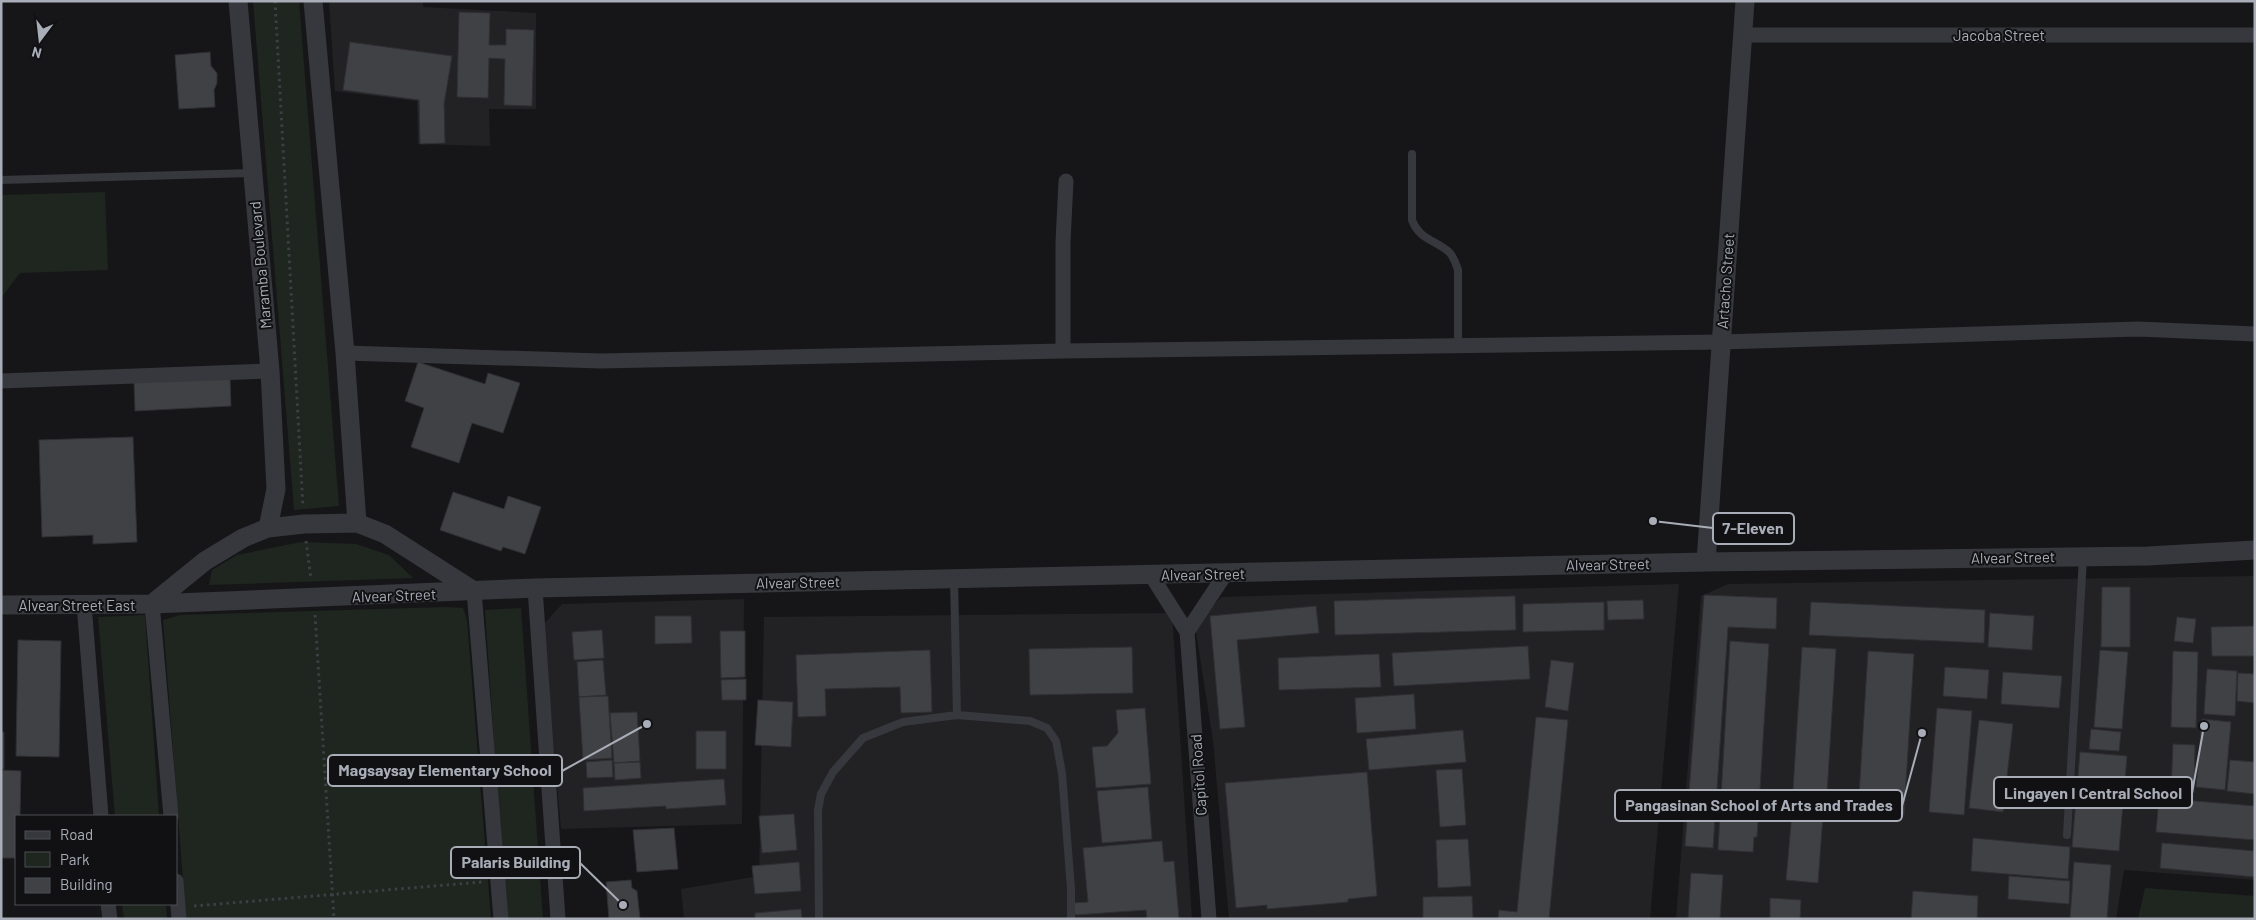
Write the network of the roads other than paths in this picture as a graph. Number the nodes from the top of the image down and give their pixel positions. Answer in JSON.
{"nodes":[{"id":1,"x":238,"y":1,"type":"edge"},
{"id":2,"x":313,"y":1,"type":"edge"},
{"id":3,"x":1745,"y":1,"type":"edge"},
{"id":4,"x":1742,"y":35,"type":"junction"},
{"id":5,"x":2255,"y":35,"type":"edge"},
{"id":6,"x":1412,"y":154,"type":"dead end"},
{"id":7,"x":252,"y":173,"type":"junction"},
{"id":8,"x":1,"y":180,"type":"edge"},
{"id":9,"x":1066,"y":181,"type":"dead end"},
{"id":10,"x":2255,"y":334,"type":"edge"},
{"id":11,"x":1720,"y":342,"type":"junction"},
{"id":12,"x":1458,"y":344,"type":"junction"},
{"id":13,"x":1063,"y":351,"type":"junction"},
{"id":14,"x":345,"y":354,"type":"junction"},
{"id":15,"x":270,"y":371,"type":"junction"},
{"id":16,"x":1,"y":381,"type":"edge"},
{"id":17,"x":357,"y":523,"type":"junction"},
{"id":18,"x":268,"y":528,"type":"junction"},
{"id":19,"x":2255,"y":550,"type":"edge"},
{"id":20,"x":2083,"y":556,"type":"junction"},
{"id":21,"x":1706,"y":562,"type":"junction"},
{"id":22,"x":1226,"y":573,"type":"junction"},
{"id":23,"x":1151,"y":575,"type":"junction"},
{"id":24,"x":954,"y":579,"type":"junction"},
{"id":25,"x":535,"y":588,"type":"junction"},
{"id":26,"x":474,"y":591,"type":"junction"},
{"id":27,"x":84,"y":604,"type":"junction"},
{"id":28,"x":152,"y":604,"type":"junction"},
{"id":29,"x":1,"y":605,"type":"edge"},
{"id":30,"x":1187,"y":632,"type":"junction"},
{"id":31,"x":957,"y":715,"type":"junction"},
{"id":32,"x":101,"y":815,"type":"edge"},
{"id":33,"x":170,"y":815,"type":"edge"},
{"id":34,"x":2068,"y":835,"type":"dead end"},
{"id":35,"x":108,"y":905,"type":"edge"},
{"id":36,"x":110,"y":919,"type":"edge"},
{"id":37,"x":501,"y":919,"type":"edge"},
{"id":38,"x":558,"y":919,"type":"edge"},
{"id":39,"x":819,"y":919,"type":"edge"},
{"id":40,"x":1071,"y":919,"type":"edge"},
{"id":41,"x":1209,"y":919,"type":"edge"}],
"edges":[{"from":1,"to":7,"type":"street","name":"Maramba Boulevard"},
{"from":2,"to":14,"type":"street"},
{"from":3,"to":4,"type":"street","name":"Artacho Street"},
{"from":4,"to":5,"type":"street","name":"Jacoba Street"},
{"from":4,"to":11,"type":"street","name":"Artacho Street"},
{"from":6,"to":12,"type":"lane"},
{"from":7,"to":8,"type":"lane"},
{"from":7,"to":15,"type":"street","name":"Maramba Boulevard"},
{"from":9,"to":13,"type":"street"},
{"from":10,"to":11,"type":"street"},
{"from":11,"to":12,"type":"street"},
{"from":11,"to":21,"type":"street","name":"Artacho Street"},
{"from":12,"to":13,"type":"street"},
{"from":13,"to":14,"type":"street"},
{"from":14,"to":17,"type":"street"},
{"from":15,"to":16,"type":"street"},
{"from":15,"to":18,"type":"street","name":"Maramba Boulevard"},
{"from":17,"to":18,"type":"street"},
{"from":17,"to":26,"type":"street"},
{"from":18,"to":28,"type":"street"},
{"from":19,"to":20,"type":"street","name":"Alvear Street"},
{"from":20,"to":21,"type":"street","name":"Alvear Street"},
{"from":20,"to":34,"type":"lane"},
{"from":21,"to":22,"type":"street","name":"Alvear Street"},
{"from":22,"to":23,"type":"street","name":"Alvear Street"},
{"from":22,"to":30,"type":"street"},
{"from":23,"to":24,"type":"street","name":"Alvear Street"},
{"from":23,"to":30,"type":"street","name":"Capitol Road"},
{"from":24,"to":25,"type":"street","name":"Alvear Street"},
{"from":24,"to":31,"type":"lane"},
{"from":25,"to":26,"type":"street","name":"Alvear Street"},
{"from":25,"to":38,"type":"street"},
{"from":26,"to":28,"type":"street","name":"Alvear Street"},
{"from":26,"to":37,"type":"street"},
{"from":27,"to":28,"type":"street","name":"Alvear Street East"},
{"from":27,"to":29,"type":"street","name":"Alvear Street East"},
{"from":27,"to":32,"type":"street"},
{"from":28,"to":33,"type":"street"},
{"from":30,"to":41,"type":"street","name":"Capitol Road"},
{"from":31,"to":39,"type":"lane"},
{"from":31,"to":40,"type":"lane"},
{"from":35,"to":36,"type":"street"}]}
